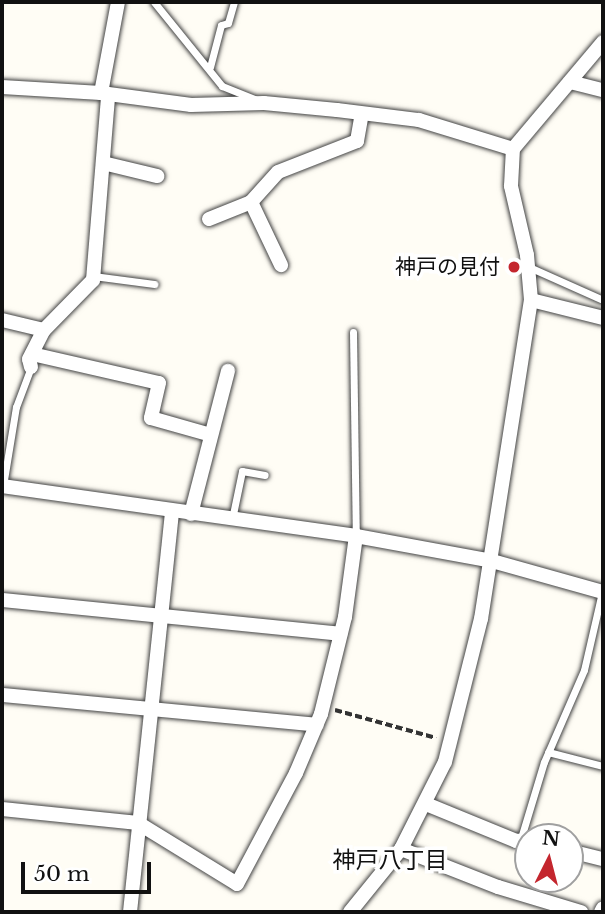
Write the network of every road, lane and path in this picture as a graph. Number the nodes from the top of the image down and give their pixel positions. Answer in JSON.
{"nodes":[{"id":1,"x":118,"y":2,"type":"edge"},
{"id":2,"x":154,"y":2,"type":"edge"},
{"id":3,"x":234,"y":2,"type":"edge"},
{"id":4,"x":603,"y":42,"type":"edge"},
{"id":5,"x":210,"y":67,"type":"junction"},
{"id":6,"x":570,"y":82,"type":"junction"},
{"id":7,"x":2,"y":87,"type":"edge"},
{"id":8,"x":603,"y":90,"type":"edge"},
{"id":9,"x":105,"y":95,"type":"junction"},
{"id":10,"x":264,"y":103,"type":"junction"},
{"id":11,"x":362,"y":114,"type":"junction"},
{"id":12,"x":513,"y":149,"type":"junction"},
{"id":13,"x":103,"y":163,"type":"junction"},
{"id":14,"x":157,"y":176,"type":"dead end"},
{"id":15,"x":251,"y":202,"type":"junction"},
{"id":16,"x":209,"y":219,"type":"dead end"},
{"id":17,"x":281,"y":265,"type":"dead end"},
{"id":18,"x":529,"y":267,"type":"junction"},
{"id":19,"x":93,"y":276,"type":"junction"},
{"id":20,"x":154,"y":284,"type":"dead end"},
{"id":21,"x":531,"y":300,"type":"junction"},
{"id":22,"x":603,"y":300,"type":"edge"},
{"id":23,"x":603,"y":318,"type":"edge"},
{"id":24,"x":2,"y":320,"type":"edge"},
{"id":25,"x":44,"y":331,"type":"junction"},
{"id":26,"x":353,"y":332,"type":"dead end"},
{"id":27,"x":32,"y":360,"type":"junction"},
{"id":28,"x":228,"y":371,"type":"dead end"},
{"id":29,"x":211,"y":435,"type":"junction"},
{"id":30,"x":265,"y":475,"type":"dead end"},
{"id":31,"x":2,"y":486,"type":"edge"},
{"id":32,"x":172,"y":511,"type":"junction"},
{"id":33,"x":191,"y":514,"type":"junction"},
{"id":34,"x":232,"y":519,"type":"junction"},
{"id":35,"x":356,"y":536,"type":"junction"},
{"id":36,"x":492,"y":561,"type":"junction"},
{"id":37,"x":603,"y":592,"type":"edge"},
{"id":38,"x":2,"y":600,"type":"edge"},
{"id":39,"x":160,"y":615,"type":"junction"},
{"id":40,"x":340,"y":634,"type":"junction"},
{"id":41,"x":2,"y":695,"type":"edge"},
{"id":42,"x":323,"y":707,"type":"junction"},
{"id":43,"x":149,"y":709,"type":"junction"},
{"id":44,"x":317,"y":725,"type":"junction"},
{"id":45,"x":450,"y":742,"type":"junction"},
{"id":46,"x":548,"y":752,"type":"junction"},
{"id":47,"x":603,"y":766,"type":"edge"},
{"id":48,"x":426,"y":804,"type":"junction"},
{"id":49,"x":2,"y":809,"type":"edge"},
{"id":50,"x":138,"y":823,"type":"junction"},
{"id":51,"x":528,"y":823,"type":"edge"},
{"id":52,"x":514,"y":840,"type":"edge"},
{"id":53,"x":401,"y":849,"type":"junction"},
{"id":54,"x":584,"y":854,"type":"edge"},
{"id":55,"x":603,"y":859,"type":"edge"},
{"id":56,"x":130,"y":912,"type":"edge"},
{"id":57,"x":350,"y":912,"type":"edge"},
{"id":58,"x":581,"y":912,"type":"edge"}],
"edges":[{"from":1,"to":9,"type":"street"},
{"from":2,"to":5,"type":"lane"},
{"from":3,"to":5,"type":"lane"},
{"from":4,"to":6,"type":"street"},
{"from":5,"to":10,"type":"lane"},
{"from":6,"to":8,"type":"street"},
{"from":6,"to":12,"type":"street"},
{"from":7,"to":9,"type":"street"},
{"from":9,"to":10,"type":"street"},
{"from":9,"to":13,"type":"street"},
{"from":10,"to":11,"type":"street"},
{"from":11,"to":12,"type":"street"},
{"from":11,"to":15,"type":"street"},
{"from":12,"to":18,"type":"street"},
{"from":13,"to":14,"type":"street"},
{"from":13,"to":19,"type":"street"},
{"from":15,"to":16,"type":"street"},
{"from":15,"to":17,"type":"street"},
{"from":18,"to":21,"type":"street"},
{"from":18,"to":22,"type":"lane"},
{"from":19,"to":20,"type":"lane"},
{"from":19,"to":25,"type":"street"},
{"from":21,"to":23,"type":"street"},
{"from":21,"to":36,"type":"street"},
{"from":24,"to":25,"type":"street"},
{"from":25,"to":27,"type":"street"},
{"from":26,"to":35,"type":"lane"},
{"from":27,"to":29,"type":"street"},
{"from":27,"to":31,"type":"lane"},
{"from":28,"to":29,"type":"street"},
{"from":29,"to":33,"type":"street"},
{"from":30,"to":34,"type":"lane"},
{"from":31,"to":32,"type":"street"},
{"from":32,"to":33,"type":"street"},
{"from":32,"to":39,"type":"street"},
{"from":33,"to":34,"type":"street"},
{"from":34,"to":35,"type":"street"},
{"from":35,"to":36,"type":"street"},
{"from":35,"to":40,"type":"street"},
{"from":36,"to":37,"type":"street"},
{"from":36,"to":45,"type":"street"},
{"from":37,"to":46,"type":"lane"},
{"from":38,"to":39,"type":"street"},
{"from":39,"to":40,"type":"street"},
{"from":39,"to":43,"type":"street"},
{"from":40,"to":42,"type":"street"},
{"from":41,"to":43,"type":"street"},
{"from":42,"to":44,"type":"street"},
{"from":42,"to":45,"type":"path"},
{"from":43,"to":44,"type":"street"},
{"from":43,"to":50,"type":"street"},
{"from":44,"to":50,"type":"street"},
{"from":45,"to":48,"type":"street"},
{"from":46,"to":47,"type":"lane"},
{"from":46,"to":51,"type":"lane"},
{"from":48,"to":52,"type":"street"},
{"from":48,"to":53,"type":"street"},
{"from":49,"to":50,"type":"street"},
{"from":50,"to":56,"type":"street"},
{"from":53,"to":57,"type":"street"},
{"from":53,"to":58,"type":"street"},
{"from":54,"to":55,"type":"street"}]}
